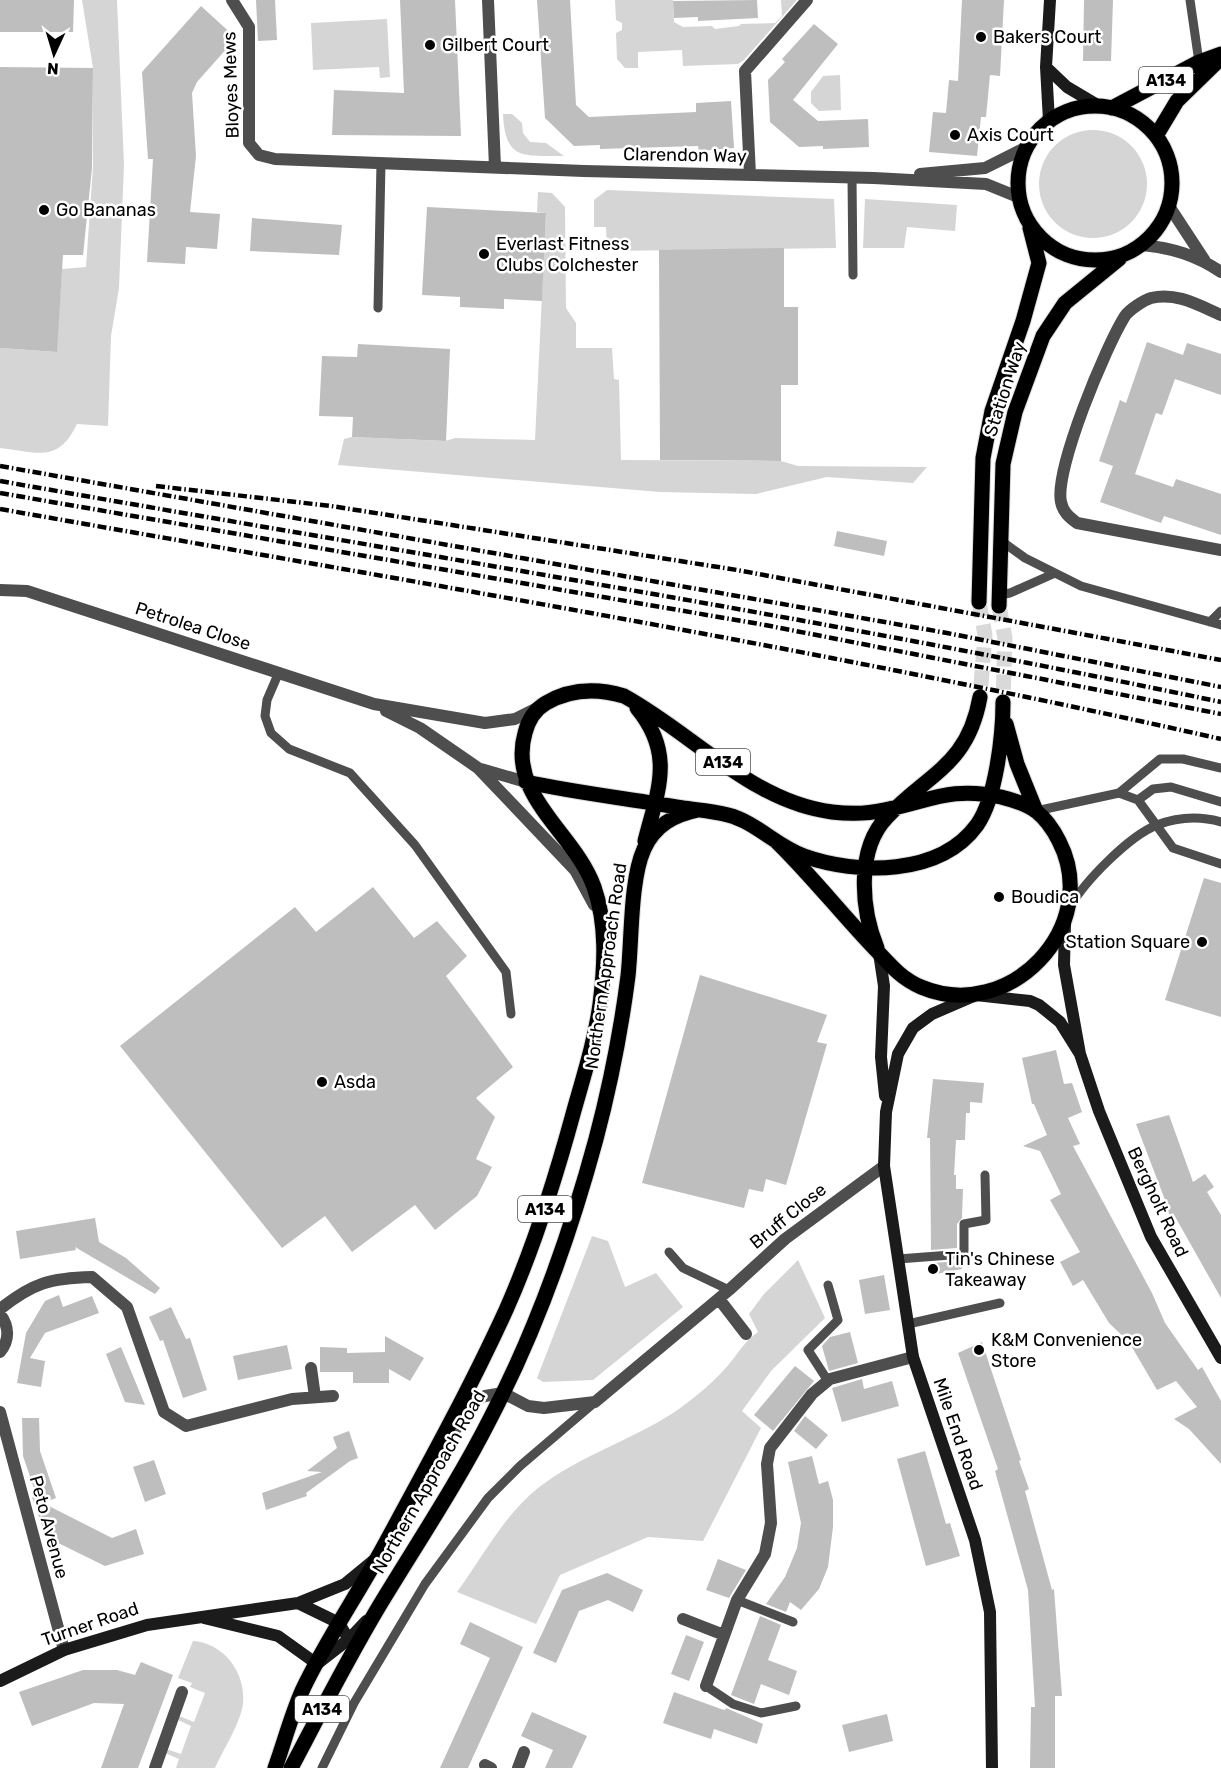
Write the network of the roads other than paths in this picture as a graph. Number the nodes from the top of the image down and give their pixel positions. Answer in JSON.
{"nodes":[{"id":1,"x":232,"y":0,"type":"edge"},
{"id":2,"x":488,"y":0,"type":"edge"},
{"id":3,"x":807,"y":0,"type":"edge"},
{"id":4,"x":1050,"y":0,"type":"edge"},
{"id":5,"x":1190,"y":0,"type":"edge"},
{"id":6,"x":1221,"y":56,"type":"edge"},
{"id":7,"x":1199,"y":62,"type":"junction"},
{"id":8,"x":1046,"y":67,"type":"junction"},
{"id":9,"x":1105,"y":107,"type":"junction"},
{"id":10,"x":1049,"y":121,"type":"junction"},
{"id":11,"x":1156,"y":136,"type":"junction"},
{"id":12,"x":1027,"y":147,"type":"junction"},
{"id":13,"x":381,"y":164,"type":"junction"},
{"id":14,"x":495,"y":167,"type":"junction"},
{"id":15,"x":750,"y":174,"type":"junction"},
{"id":16,"x":852,"y":177,"type":"junction"},
{"id":17,"x":874,"y":178,"type":"junction"},
{"id":18,"x":1018,"y":197,"type":"junction"},
{"id":19,"x":1169,"y":206,"type":"junction"},
{"id":20,"x":1030,"y":225,"type":"junction"},
{"id":21,"x":1142,"y":245,"type":"junction"},
{"id":22,"x":1124,"y":255,"type":"junction"},
{"id":23,"x":1205,"y":261,"type":"junction"},
{"id":24,"x":1221,"y":272,"type":"edge"},
{"id":25,"x":853,"y":275,"type":"dead end"},
{"id":26,"x":378,"y":308,"type":"dead end"},
{"id":27,"x":1221,"y":315,"type":"edge"},
{"id":28,"x":1000,"y":540,"type":"junction"},
{"id":29,"x":1221,"y":550,"type":"edge"},
{"id":30,"x":1053,"y":574,"type":"junction"},
{"id":31,"x":0,"y":590,"type":"edge"},
{"id":32,"x":999,"y":601,"type":"joint"},
{"id":33,"x":979,"y":602,"type":"tunnel mouth"},
{"id":34,"x":1221,"y":611,"type":"edge"},
{"id":35,"x":1210,"y":622,"type":"junction"},
{"id":36,"x":1221,"y":625,"type":"edge"},
{"id":37,"x":279,"y":672,"type":"junction"},
{"id":38,"x":624,"y":696,"type":"junction"},
{"id":39,"x":980,"y":697,"type":"tunnel mouth"},
{"id":40,"x":374,"y":704,"type":"junction"},
{"id":41,"x":541,"y":706,"type":"junction"},
{"id":42,"x":478,"y":768,"type":"junction"},
{"id":43,"x":1221,"y":768,"type":"edge"},
{"id":44,"x":526,"y":782,"type":"junction"},
{"id":45,"x":1119,"y":793,"type":"junction"},
{"id":46,"x":990,"y":795,"type":"junction"},
{"id":47,"x":1138,"y":800,"type":"junction"},
{"id":48,"x":1221,"y":802,"type":"edge"},
{"id":49,"x":654,"y":803,"type":"junction"},
{"id":50,"x":900,"y":807,"type":"junction"},
{"id":51,"x":698,"y":810,"type":"junction"},
{"id":52,"x":1036,"y":812,"type":"junction"},
{"id":53,"x":1221,"y":822,"type":"edge"},
{"id":54,"x":1156,"y":825,"type":"junction"},
{"id":55,"x":777,"y":842,"type":"junction"},
{"id":56,"x":643,"y":851,"type":"junction"},
{"id":57,"x":1221,"y":864,"type":"edge"},
{"id":58,"x":867,"y":866,"type":"junction"},
{"id":59,"x":1066,"y":914,"type":"junction"},
{"id":60,"x":604,"y":934,"type":"junction"},
{"id":61,"x":879,"y":953,"type":"junction"},
{"id":62,"x":976,"y":995,"type":"junction"},
{"id":63,"x":511,"y":1014,"type":"dead end"},
{"id":64,"x":1080,"y":1054,"type":"junction"},
{"id":65,"x":886,"y":1112,"type":"junction"},
{"id":66,"x":884,"y":1166,"type":"junction"},
{"id":67,"x":985,"y":1175,"type":"dead end"},
{"id":68,"x":669,"y":1252,"type":"dead end"},
{"id":69,"x":898,"y":1259,"type":"junction"},
{"id":70,"x":828,"y":1285,"type":"dead end"},
{"id":71,"x":729,"y":1290,"type":"junction"},
{"id":72,"x":719,"y":1299,"type":"junction"},
{"id":73,"x":1000,"y":1303,"type":"dead end"},
{"id":74,"x":0,"y":1311,"type":"edge"},
{"id":75,"x":908,"y":1324,"type":"junction"},
{"id":76,"x":746,"y":1334,"type":"dead end"},
{"id":77,"x":0,"y":1353,"type":"edge"},
{"id":78,"x":913,"y":1356,"type":"junction"},
{"id":79,"x":1221,"y":1358,"type":"edge"},
{"id":80,"x":311,"y":1368,"type":"dead end"},
{"id":81,"x":828,"y":1381,"type":"junction"},
{"id":82,"x":503,"y":1393,"type":"junction"},
{"id":83,"x":333,"y":1396,"type":"dead end"},
{"id":84,"x":315,"y":1397,"type":"junction"},
{"id":85,"x":595,"y":1402,"type":"junction"},
{"id":86,"x":0,"y":1412,"type":"edge"},
{"id":87,"x":426,"y":1465,"type":"junction"},
{"id":88,"x":377,"y":1558,"type":"junction"},
{"id":89,"x":737,"y":1600,"type":"junction"},
{"id":90,"x":298,"y":1603,"type":"junction"},
{"id":91,"x":197,"y":1616,"type":"junction"},
{"id":92,"x":683,"y":1618,"type":"dead end"},
{"id":93,"x":793,"y":1622,"type":"dead end"},
{"id":94,"x":339,"y":1623,"type":"junction"},
{"id":95,"x":724,"y":1635,"type":"junction"},
{"id":96,"x":351,"y":1645,"type":"junction"},
{"id":97,"x":64,"y":1650,"type":"junction"},
{"id":98,"x":317,"y":1664,"type":"junction"},
{"id":99,"x":0,"y":1681,"type":"edge"},
{"id":100,"x":706,"y":1686,"type":"joint"},
{"id":101,"x":182,"y":1692,"type":"dead end"},
{"id":102,"x":796,"y":1706,"type":"dead end"},
{"id":103,"x":524,"y":1752,"type":"dead end"},
{"id":104,"x":155,"y":1768,"type":"edge"},
{"id":105,"x":275,"y":1768,"type":"edge"},
{"id":106,"x":291,"y":1768,"type":"edge"},
{"id":107,"x":322,"y":1768,"type":"edge"},
{"id":108,"x":518,"y":1768,"type":"edge"},
{"id":109,"x":992,"y":1768,"type":"edge"}],
"edges":[{"from":1,"to":13,"type":"street","name":"Bloyes Mews"},
{"from":2,"to":14,"type":"street"},
{"from":3,"to":15,"type":"street"},
{"from":4,"to":8,"type":"street"},
{"from":5,"to":7,"type":"lane"},
{"from":6,"to":7,"type":"main road","number":"A134"},
{"from":6,"to":11,"type":"main road","number":"A134"},
{"from":7,"to":9,"type":"main road","number":"A134"},
{"from":8,"to":9,"type":"street"},
{"from":8,"to":10,"type":"street"},
{"from":9,"to":10,"type":"main road","number":"A134"},
{"from":9,"to":11,"type":"main road","number":"A134"},
{"from":10,"to":12,"type":"main road","number":"A134"},
{"from":11,"to":19,"type":"main road","number":"A134"},
{"from":12,"to":17,"type":"street","name":"Clarendon Way"},
{"from":12,"to":18,"type":"main road","number":"A134"},
{"from":13,"to":14,"type":"street","name":"Clarendon Way"},
{"from":13,"to":26,"type":"lane"},
{"from":14,"to":15,"type":"street","name":"Clarendon Way"},
{"from":15,"to":16,"type":"street","name":"Clarendon Way"},
{"from":16,"to":17,"type":"street","name":"Clarendon Way"},
{"from":16,"to":25,"type":"lane"},
{"from":17,"to":18,"type":"street","name":"Clarendon Way"},
{"from":18,"to":20,"type":"main road","number":"A134"},
{"from":19,"to":21,"type":"main road","number":"A134"},
{"from":19,"to":23,"type":"street"},
{"from":20,"to":22,"type":"main road","number":"A134"},
{"from":20,"to":33,"type":"main road","name":"Station Way","number":"A134"},
{"from":21,"to":22,"type":"main road","number":"A134"},
{"from":21,"to":23,"type":"street"},
{"from":22,"to":28,"type":"main road","name":"Station Way","number":"A134"},
{"from":23,"to":24,"type":"street"},
{"from":27,"to":29,"type":"street"},
{"from":28,"to":30,"type":"lane"},
{"from":28,"to":32,"type":"main road","name":"Station Way","number":"A134"},
{"from":30,"to":32,"type":"lane"},
{"from":30,"to":35,"type":"lane"},
{"from":31,"to":37,"type":"street","name":"Petrolea Close"},
{"from":34,"to":35,"type":"lane"},
{"from":35,"to":36,"type":"lane"},
{"from":37,"to":40,"type":"street","name":"Petrolea Close"},
{"from":37,"to":63,"type":"lane"},
{"from":38,"to":41,"type":"main road","number":"A134"},
{"from":38,"to":49,"type":"main road","number":"A134"},
{"from":38,"to":50,"type":"main road","number":"A134"},
{"from":39,"to":50,"type":"main road","number":"A134"},
{"from":40,"to":41,"type":"street","name":"Petrolea Close"},
{"from":40,"to":42,"type":"street","name":"Petrolea Close"},
{"from":41,"to":44,"type":"main road","number":"A134"},
{"from":42,"to":44,"type":"street","name":"Petrolea Close"},
{"from":42,"to":60,"type":"street","name":"Petrolea Close"},
{"from":43,"to":45,"type":"lane"},
{"from":44,"to":49,"type":"main road","number":"A134"},
{"from":44,"to":60,"type":"main road","name":"Northern Approach Road","number":"A134"},
{"from":45,"to":47,"type":"lane"},
{"from":45,"to":52,"type":"lane"},
{"from":46,"to":50,"type":"main road","number":"A134"},
{"from":46,"to":52,"type":"main road","number":"A134"},
{"from":46,"to":52,"type":"main road","number":"A134"},
{"from":46,"to":58,"type":"main road","number":"A134"},
{"from":47,"to":48,"type":"lane"},
{"from":47,"to":54,"type":"lane"},
{"from":49,"to":51,"type":"main road","number":"A134"},
{"from":49,"to":56,"type":"main road","number":"A134"},
{"from":50,"to":58,"type":"main road","number":"A134"},
{"from":51,"to":55,"type":"main road","number":"A134"},
{"from":51,"to":56,"type":"main road","name":"Northern Approach Road","number":"A134"},
{"from":52,"to":59,"type":"main road","number":"A134"},
{"from":53,"to":54,"type":"lane"},
{"from":54,"to":57,"type":"lane"},
{"from":54,"to":59,"type":"lane"},
{"from":55,"to":58,"type":"main road","number":"A134"},
{"from":55,"to":61,"type":"main road","number":"A134"},
{"from":56,"to":82,"type":"main road","name":"Northern Approach Road","number":"A134"},
{"from":58,"to":61,"type":"main road","number":"A134"},
{"from":59,"to":62,"type":"main road","number":"A134"},
{"from":59,"to":64,"type":"street","name":"Bergholt Road"},
{"from":60,"to":87,"type":"main road","name":"Northern Approach Road","number":"A134"},
{"from":61,"to":62,"type":"main road","number":"A134"},
{"from":61,"to":65,"type":"street","name":"Mile End Road"},
{"from":62,"to":64,"type":"street","name":"Bergholt Road"},
{"from":62,"to":65,"type":"street","name":"Mile End Road"},
{"from":64,"to":79,"type":"street","name":"Bergholt Road"},
{"from":65,"to":66,"type":"street","name":"Mile End Road"},
{"from":66,"to":69,"type":"street","name":"Mile End Road"},
{"from":66,"to":71,"type":"street","name":"Bruff Close"},
{"from":67,"to":69,"type":"lane"},
{"from":68,"to":71,"type":"lane"},
{"from":69,"to":75,"type":"street","name":"Mile End Road"},
{"from":70,"to":81,"type":"lane"},
{"from":71,"to":72,"type":"street","name":"Bruff Close"},
{"from":72,"to":76,"type":"street"},
{"from":72,"to":85,"type":"street","name":"Bruff Close"},
{"from":73,"to":75,"type":"lane"},
{"from":74,"to":77,"type":"street"},
{"from":74,"to":84,"type":"street"},
{"from":75,"to":78,"type":"street","name":"Mile End Road"},
{"from":78,"to":81,"type":"street"},
{"from":78,"to":109,"type":"street","name":"Mile End Road"},
{"from":80,"to":84,"type":"street"},
{"from":81,"to":89,"type":"street"},
{"from":82,"to":85,"type":"street"},
{"from":82,"to":87,"type":"street"},
{"from":82,"to":96,"type":"main road","name":"Northern Approach Road","number":"A134"},
{"from":83,"to":84,"type":"street"},
{"from":85,"to":107,"type":"lane","name":"Bruff Close"},
{"from":86,"to":97,"type":"street","name":"Peto Avenue"},
{"from":87,"to":88,"type":"main road","name":"Northern Approach Road","number":"A134"},
{"from":88,"to":90,"type":"street","name":"Turner Road"},
{"from":88,"to":94,"type":"main road","name":"Northern Approach Road","number":"A134"},
{"from":89,"to":93,"type":"lane"},
{"from":89,"to":95,"type":"street"},
{"from":90,"to":91,"type":"street","name":"Turner Road"},
{"from":90,"to":94,"type":"street"},
{"from":91,"to":97,"type":"street","name":"Turner Road"},
{"from":91,"to":98,"type":"street","name":"Turner Road"},
{"from":92,"to":95,"type":"street"},
{"from":94,"to":96,"type":"street"},
{"from":94,"to":98,"type":"main road","number":"A134"},
{"from":95,"to":100,"type":"street"},
{"from":96,"to":98,"type":"street"},
{"from":96,"to":106,"type":"main road","name":"Northern Approach Road","number":"A134"},
{"from":97,"to":99,"type":"street","name":"Turner Road"},
{"from":98,"to":105,"type":"main road","number":"A134"},
{"from":100,"to":102,"type":"lane"},
{"from":101,"to":104,"type":"street"},
{"from":103,"to":108,"type":"street"}]}
